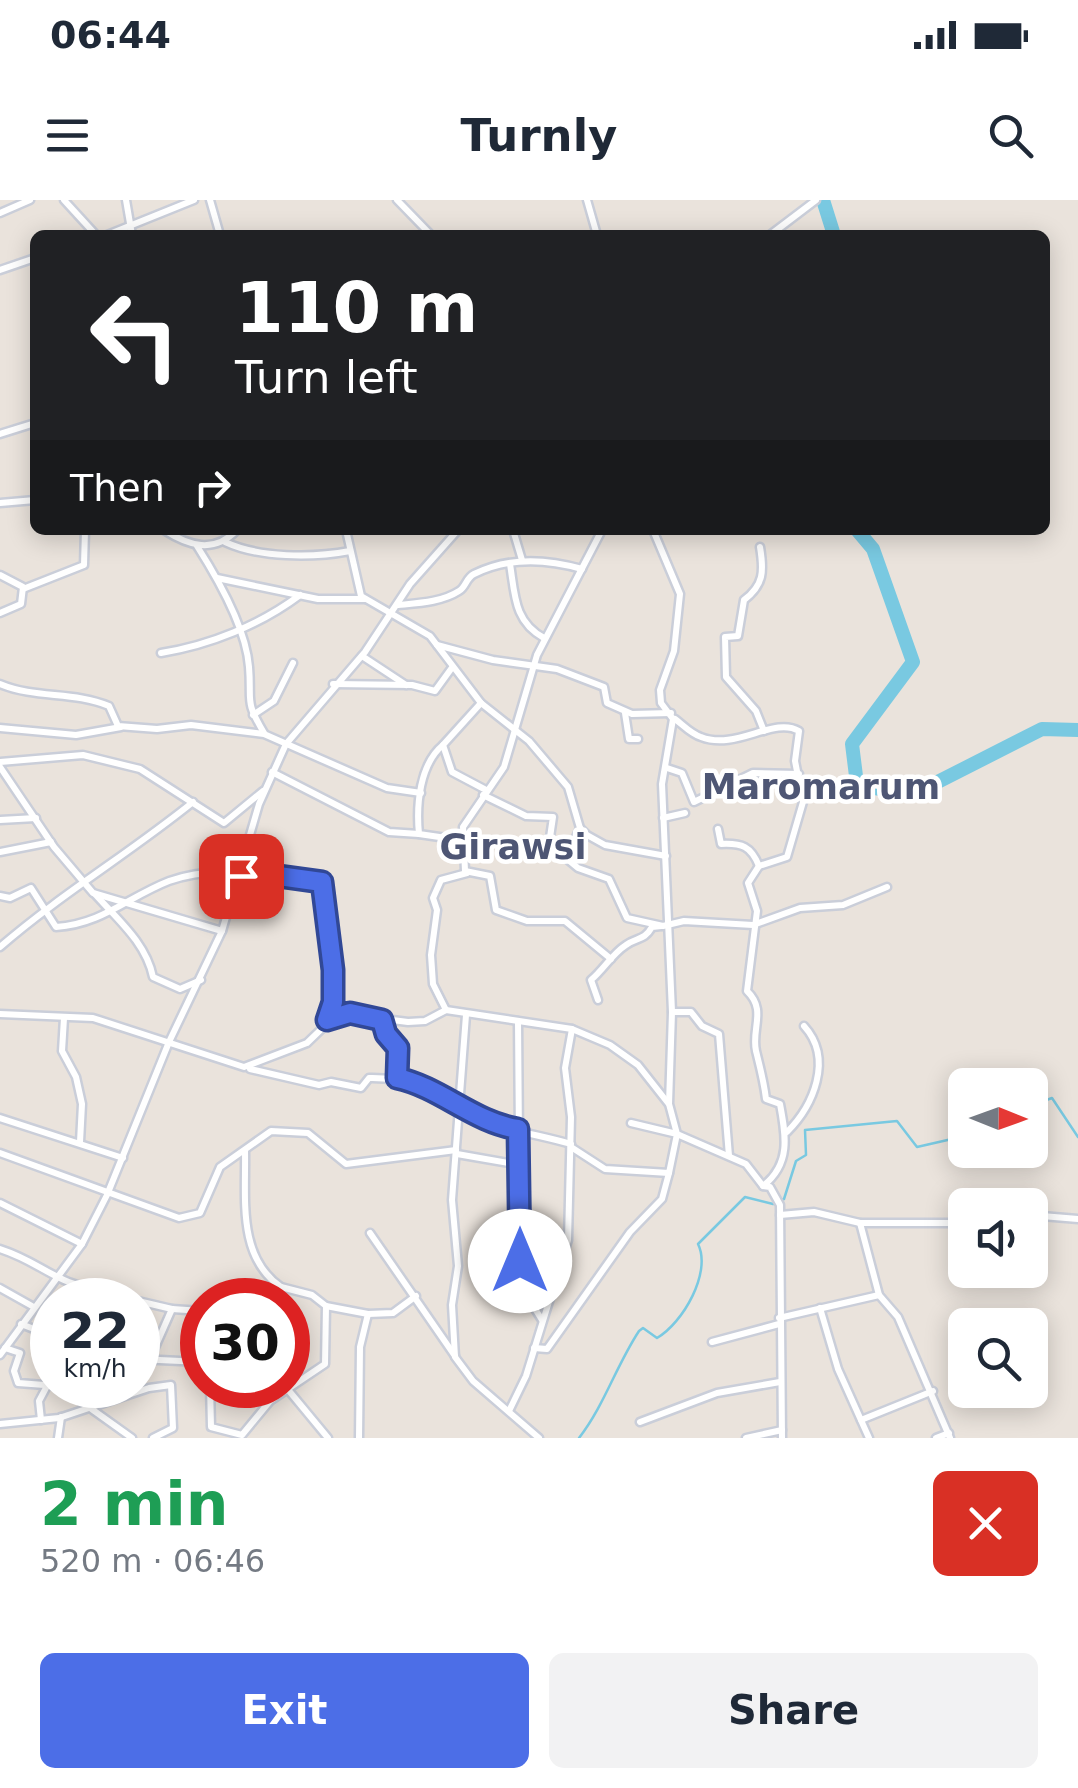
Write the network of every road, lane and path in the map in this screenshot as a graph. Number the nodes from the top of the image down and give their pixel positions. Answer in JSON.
{"nodes":[{"id":1,"x":30,"y":200,"type":"edge"},
{"id":2,"x":64,"y":200,"type":"edge"},
{"id":3,"x":126,"y":200,"type":"edge"},
{"id":4,"x":194,"y":200,"type":"edge"},
{"id":5,"x":210,"y":200,"type":"edge"},
{"id":6,"x":397,"y":200,"type":"edge"},
{"id":7,"x":587,"y":200,"type":"edge"},
{"id":8,"x":816,"y":200,"type":"edge"},
{"id":9,"x":0,"y":213,"type":"edge"},
{"id":10,"x":91,"y":230,"type":"edge"},
{"id":11,"x":132,"y":230,"type":"edge"},
{"id":12,"x":134,"y":230,"type":"edge"},
{"id":13,"x":219,"y":230,"type":"edge"},
{"id":14,"x":426,"y":230,"type":"edge"},
{"id":15,"x":596,"y":230,"type":"edge"},
{"id":16,"x":777,"y":230,"type":"edge"},
{"id":17,"x":30,"y":260,"type":"edge"},
{"id":18,"x":0,"y":270,"type":"edge"},
{"id":19,"x":30,"y":425,"type":"edge"},
{"id":20,"x":0,"y":434,"type":"edge"},
{"id":21,"x":30,"y":500,"type":"edge"},
{"id":22,"x":0,"y":502,"type":"edge"},
{"id":23,"x":85,"y":535,"type":"edge"},
{"id":24,"x":174,"y":535,"type":"edge"},
{"id":25,"x":232,"y":535,"type":"edge"},
{"id":26,"x":347,"y":535,"type":"edge"},
{"id":27,"x":454,"y":535,"type":"edge"},
{"id":28,"x":514,"y":535,"type":"edge"},
{"id":29,"x":599,"y":535,"type":"edge"},
{"id":30,"x":655,"y":535,"type":"edge"},
{"id":31,"x":225,"y":542,"type":"junction"},
{"id":32,"x":197,"y":546,"type":"junction"},
{"id":33,"x":760,"y":547,"type":"dead end"},
{"id":34,"x":350,"y":552,"type":"junction"},
{"id":35,"x":522,"y":560,"type":"junction"},
{"id":36,"x":510,"y":564,"type":"junction"},
{"id":37,"x":582,"y":569,"type":"junction"},
{"id":38,"x":0,"y":575,"type":"edge"},
{"id":39,"x":217,"y":578,"type":"junction"},
{"id":40,"x":23,"y":590,"type":"junction"},
{"id":41,"x":300,"y":595,"type":"junction"},
{"id":42,"x":366,"y":599,"type":"junction"},
{"id":43,"x":398,"y":605,"type":"junction"},
{"id":44,"x":391,"y":612,"type":"junction"},
{"id":45,"x":0,"y":613,"type":"edge"},
{"id":46,"x":237,"y":630,"type":"junction"},
{"id":47,"x":544,"y":638,"type":"junction"},
{"id":48,"x":436,"y":645,"type":"junction"},
{"id":49,"x":161,"y":652,"type":"dead end"},
{"id":50,"x":362,"y":656,"type":"junction"},
{"id":51,"x":293,"y":663,"type":"dead end"},
{"id":52,"x":534,"y":663,"type":"junction"},
{"id":53,"x":452,"y":669,"type":"junction"},
{"id":54,"x":0,"y":684,"type":"edge"},
{"id":55,"x":333,"y":684,"type":"junction"},
{"id":56,"x":407,"y":685,"type":"junction"},
{"id":57,"x":481,"y":703,"type":"junction"},
{"id":58,"x":625,"y":712,"type":"junction"},
{"id":59,"x":253,"y":715,"type":"junction"},
{"id":60,"x":672,"y":716,"type":"junction"},
{"id":61,"x":122,"y":727,"type":"junction"},
{"id":62,"x":0,"y":728,"type":"edge"},
{"id":63,"x":516,"y":730,"type":"junction"},
{"id":64,"x":764,"y":730,"type":"junction"},
{"id":65,"x":264,"y":734,"type":"junction"},
{"id":66,"x":638,"y":738,"type":"dead end"},
{"id":67,"x":286,"y":744,"type":"junction"},
{"id":68,"x":443,"y":745,"type":"junction"},
{"id":69,"x":0,"y":764,"type":"edge"},
{"id":70,"x":667,"y":768,"type":"junction"},
{"id":71,"x":272,"y":772,"type":"junction"},
{"id":72,"x":799,"y":774,"type":"junction"},
{"id":73,"x":264,"y":790,"type":"junction"},
{"id":74,"x":485,"y":792,"type":"junction"},
{"id":75,"x":422,"y":793,"type":"junction"},
{"id":76,"x":193,"y":802,"type":"junction"},
{"id":77,"x":685,"y":813,"type":"dead end"},
{"id":78,"x":36,"y":818,"type":"junction"},
{"id":79,"x":662,"y":818,"type":"junction"},
{"id":80,"x":0,"y":820,"type":"edge"},
{"id":81,"x":580,"y":828,"type":"junction"},
{"id":82,"x":718,"y":828,"type":"dead end"},
{"id":83,"x":418,"y":834,"type":"junction"},
{"id":84,"x":460,"y":840,"type":"junction"},
{"id":85,"x":50,"y":842,"type":"junction"},
{"id":86,"x":0,"y":852,"type":"edge"},
{"id":87,"x":666,"y":856,"type":"junction"},
{"id":88,"x":568,"y":858,"type":"junction"},
{"id":89,"x":760,"y":866,"type":"junction"},
{"id":90,"x":242,"y":871,"type":"junction"},
{"id":91,"x":468,"y":872,"type":"junction"},
{"id":92,"x":83,"y":882,"type":"junction"},
{"id":93,"x":887,"y":887,"type":"dead end"},
{"id":94,"x":94,"y":893,"type":"junction"},
{"id":95,"x":0,"y":896,"type":"edge"},
{"id":96,"x":127,"y":904,"type":"junction"},
{"id":97,"x":42,"y":912,"type":"junction"},
{"id":98,"x":112,"y":913,"type":"junction"},
{"id":99,"x":665,"y":924,"type":"junction"},
{"id":100,"x":753,"y":925,"type":"junction"},
{"id":101,"x":222,"y":931,"type":"junction"},
{"id":102,"x":0,"y":948,"type":"edge"},
{"id":103,"x":611,"y":958,"type":"junction"},
{"id":104,"x":201,"y":980,"type":"junction"},
{"id":105,"x":598,"y":1000,"type":"dead end"},
{"id":106,"x":446,"y":1010,"type":"junction"},
{"id":107,"x":672,"y":1012,"type":"junction"},
{"id":108,"x":0,"y":1014,"type":"edge"},
{"id":109,"x":466,"y":1015,"type":"junction"},
{"id":110,"x":64,"y":1018,"type":"junction"},
{"id":111,"x":327,"y":1020,"type":"junction"},
{"id":112,"x":382,"y":1020,"type":"junction"},
{"id":113,"x":518,"y":1021,"type":"junction"},
{"id":114,"x":804,"y":1026,"type":"dead end"},
{"id":115,"x":572,"y":1029,"type":"junction"},
{"id":116,"x":169,"y":1042,"type":"junction"},
{"id":117,"x":244,"y":1068,"type":"junction"},
{"id":118,"x":397,"y":1078,"type":"junction"},
{"id":119,"x":669,"y":1104,"type":"junction"},
{"id":120,"x":459,"y":1106,"type":"junction"},
{"id":121,"x":0,"y":1118,"type":"edge"},
{"id":122,"x":631,"y":1122,"type":"dead end"},
{"id":123,"x":518,"y":1129,"type":"junction"},
{"id":124,"x":786,"y":1133,"type":"junction"},
{"id":125,"x":678,"y":1134,"type":"junction"},
{"id":126,"x":80,"y":1142,"type":"junction"},
{"id":127,"x":571,"y":1146,"type":"junction"},
{"id":128,"x":245,"y":1149,"type":"junction"},
{"id":129,"x":456,"y":1152,"type":"junction"},
{"id":130,"x":0,"y":1153,"type":"edge"},
{"id":131,"x":730,"y":1156,"type":"junction"},
{"id":132,"x":123,"y":1158,"type":"junction"},
{"id":133,"x":520,"y":1165,"type":"junction"},
{"id":134,"x":668,"y":1173,"type":"junction"},
{"id":135,"x":763,"y":1186,"type":"junction"},
{"id":136,"x":106,"y":1195,"type":"junction"},
{"id":137,"x":0,"y":1203,"type":"edge"},
{"id":138,"x":780,"y":1215,"type":"junction"},
{"id":139,"x":1048,"y":1216,"type":"edge"},
{"id":140,"x":1078,"y":1219,"type":"edge"},
{"id":141,"x":860,"y":1223,"type":"junction"},
{"id":142,"x":948,"y":1223,"type":"edge"},
{"id":143,"x":370,"y":1233,"type":"dead end"},
{"id":144,"x":520,"y":1237,"type":"junction"},
{"id":145,"x":568,"y":1240,"type":"junction"},
{"id":146,"x":82,"y":1244,"type":"junction"},
{"id":147,"x":0,"y":1249,"type":"edge"},
{"id":148,"x":59,"y":1278,"type":"joint"},
{"id":149,"x":268,"y":1278,"type":"edge"},
{"id":150,"x":0,"y":1288,"type":"edge"},
{"id":151,"x":310,"y":1294,"type":"edge"},
{"id":152,"x":879,"y":1294,"type":"junction"},
{"id":153,"x":416,"y":1296,"type":"junction"},
{"id":154,"x":30,"y":1305,"type":"edge"},
{"id":155,"x":160,"y":1306,"type":"edge"},
{"id":156,"x":326,"y":1306,"type":"junction"},
{"id":157,"x":820,"y":1308,"type":"junction"},
{"id":158,"x":30,"y":1309,"type":"edge"},
{"id":159,"x":172,"y":1309,"type":"junction"},
{"id":160,"x":180,"y":1310,"type":"edge"},
{"id":161,"x":350,"y":1311,"type":"junction"},
{"id":162,"x":368,"y":1314,"type":"junction"},
{"id":163,"x":542,"y":1320,"type":"junction"},
{"id":164,"x":779,"y":1321,"type":"junction"},
{"id":165,"x":20,"y":1324,"type":"junction"},
{"id":166,"x":363,"y":1327,"type":"junction"},
{"id":167,"x":30,"y":1328,"type":"edge"},
{"id":168,"x":160,"y":1336,"type":"edge"},
{"id":169,"x":712,"y":1342,"type":"dead end"},
{"id":170,"x":2,"y":1348,"type":"edge"},
{"id":171,"x":534,"y":1348,"type":"junction"},
{"id":172,"x":455,"y":1357,"type":"junction"},
{"id":173,"x":310,"y":1373,"type":"edge"},
{"id":174,"x":780,"y":1382,"type":"junction"},
{"id":175,"x":30,"y":1385,"type":"edge"},
{"id":176,"x":932,"y":1391,"type":"junction"},
{"id":177,"x":40,"y":1408,"type":"edge"},
{"id":178,"x":211,"y":1408,"type":"edge"},
{"id":179,"x":266,"y":1408,"type":"edge"},
{"id":180,"x":304,"y":1408,"type":"edge"},
{"id":181,"x":92,"y":1409,"type":"junction"},
{"id":182,"x":509,"y":1411,"type":"junction"},
{"id":183,"x":61,"y":1417,"type":"junction"},
{"id":184,"x":41,"y":1420,"type":"junction"},
{"id":185,"x":861,"y":1420,"type":"junction"},
{"id":186,"x":640,"y":1422,"type":"dead end"},
{"id":187,"x":0,"y":1424,"type":"edge"},
{"id":188,"x":115,"y":1427,"type":"junction"},
{"id":189,"x":782,"y":1434,"type":"edge"},
{"id":190,"x":949,"y":1436,"type":"edge"},
{"id":191,"x":58,"y":1438,"type":"edge"},
{"id":192,"x":112,"y":1438,"type":"edge"},
{"id":193,"x":132,"y":1438,"type":"edge"},
{"id":194,"x":154,"y":1438,"type":"edge"},
{"id":195,"x":328,"y":1438,"type":"edge"},
{"id":196,"x":359,"y":1438,"type":"edge"},
{"id":197,"x":539,"y":1438,"type":"edge"},
{"id":198,"x":746,"y":1438,"type":"edge"},
{"id":199,"x":868,"y":1438,"type":"edge"},
{"id":200,"x":936,"y":1438,"type":"edge"}],
"edges":[{"from":1,"to":9,"type":"street"},
{"from":2,"to":10,"type":"street"},
{"from":3,"to":11,"type":"street"},
{"from":4,"to":12,"type":"street"},
{"from":5,"to":13,"type":"street"},
{"from":6,"to":14,"type":"street"},
{"from":7,"to":15,"type":"street"},
{"from":8,"to":16,"type":"street"},
{"from":17,"to":18,"type":"street"},
{"from":19,"to":20,"type":"street"},
{"from":21,"to":22,"type":"street"},
{"from":23,"to":40,"type":"street"},
{"from":24,"to":32,"type":"street"},
{"from":25,"to":31,"type":"street"},
{"from":26,"to":34,"type":"street"},
{"from":27,"to":43,"type":"street"},
{"from":28,"to":35,"type":"street"},
{"from":29,"to":37,"type":"street"},
{"from":30,"to":60,"type":"street"},
{"from":31,"to":32,"type":"street"},
{"from":31,"to":34,"type":"street"},
{"from":32,"to":39,"type":"street"},
{"from":33,"to":64,"type":"street"},
{"from":34,"to":42,"type":"street"},
{"from":35,"to":36,"type":"street"},
{"from":35,"to":37,"type":"street"},
{"from":36,"to":43,"type":"street"},
{"from":36,"to":47,"type":"street"},
{"from":37,"to":47,"type":"street"},
{"from":38,"to":40,"type":"street"},
{"from":39,"to":41,"type":"street"},
{"from":39,"to":46,"type":"street"},
{"from":40,"to":45,"type":"street"},
{"from":41,"to":42,"type":"street"},
{"from":41,"to":46,"type":"street"},
{"from":42,"to":44,"type":"street"},
{"from":43,"to":44,"type":"street"},
{"from":44,"to":48,"type":"street"},
{"from":44,"to":50,"type":"street"},
{"from":46,"to":49,"type":"street"},
{"from":46,"to":59,"type":"street"},
{"from":47,"to":52,"type":"street"},
{"from":48,"to":52,"type":"street"},
{"from":48,"to":53,"type":"street"},
{"from":50,"to":55,"type":"street"},
{"from":50,"to":56,"type":"street"},
{"from":51,"to":59,"type":"street"},
{"from":52,"to":58,"type":"street"},
{"from":52,"to":63,"type":"street"},
{"from":53,"to":56,"type":"street"},
{"from":53,"to":57,"type":"street"},
{"from":54,"to":61,"type":"street"},
{"from":55,"to":56,"type":"street"},
{"from":55,"to":67,"type":"street"},
{"from":57,"to":63,"type":"street"},
{"from":57,"to":68,"type":"street"},
{"from":58,"to":60,"type":"street"},
{"from":58,"to":66,"type":"street"},
{"from":59,"to":65,"type":"street"},
{"from":60,"to":64,"type":"street"},
{"from":60,"to":70,"type":"street"},
{"from":61,"to":62,"type":"street"},
{"from":61,"to":65,"type":"street"},
{"from":63,"to":74,"type":"street"},
{"from":63,"to":81,"type":"street"},
{"from":64,"to":72,"type":"street"},
{"from":65,"to":67,"type":"street"},
{"from":67,"to":71,"type":"street"},
{"from":67,"to":75,"type":"street"},
{"from":68,"to":74,"type":"street"},
{"from":68,"to":75,"type":"street"},
{"from":69,"to":76,"type":"street"},
{"from":69,"to":78,"type":"street"},
{"from":70,"to":72,"type":"street"},
{"from":70,"to":79,"type":"street"},
{"from":71,"to":73,"type":"street"},
{"from":71,"to":83,"type":"street"},
{"from":72,"to":89,"type":"street"},
{"from":73,"to":76,"type":"street"},
{"from":73,"to":90,"type":"street"},
{"from":74,"to":84,"type":"street"},
{"from":74,"to":88,"type":"street"},
{"from":75,"to":83,"type":"street"},
{"from":76,"to":92,"type":"street"},
{"from":77,"to":79,"type":"street"},
{"from":78,"to":80,"type":"street"},
{"from":78,"to":85,"type":"street"},
{"from":79,"to":87,"type":"street"},
{"from":81,"to":87,"type":"street"},
{"from":81,"to":88,"type":"street"},
{"from":82,"to":89,"type":"street"},
{"from":83,"to":84,"type":"street"},
{"from":84,"to":91,"type":"street"},
{"from":85,"to":86,"type":"street"},
{"from":85,"to":92,"type":"street"},
{"from":87,"to":99,"type":"street"},
{"from":88,"to":99,"type":"street"},
{"from":89,"to":100,"type":"street"},
{"from":90,"to":96,"type":"street"},
{"from":90,"to":101,"type":"street"},
{"from":90,"to":111,"type":"street"},
{"from":91,"to":103,"type":"street"},
{"from":91,"to":106,"type":"street"},
{"from":92,"to":94,"type":"street"},
{"from":92,"to":97,"type":"street"},
{"from":93,"to":100,"type":"street"},
{"from":94,"to":96,"type":"street"},
{"from":94,"to":98,"type":"street"},
{"from":95,"to":97,"type":"street"},
{"from":96,"to":98,"type":"street"},
{"from":96,"to":101,"type":"street"},
{"from":97,"to":98,"type":"street"},
{"from":97,"to":102,"type":"street"},
{"from":98,"to":104,"type":"street"},
{"from":99,"to":100,"type":"street"},
{"from":99,"to":103,"type":"street"},
{"from":99,"to":107,"type":"street"},
{"from":100,"to":124,"type":"street"},
{"from":101,"to":104,"type":"street"},
{"from":103,"to":105,"type":"street"},
{"from":104,"to":116,"type":"street"},
{"from":106,"to":109,"type":"street"},
{"from":106,"to":112,"type":"street"},
{"from":107,"to":119,"type":"street"},
{"from":107,"to":131,"type":"street"},
{"from":108,"to":110,"type":"street"},
{"from":109,"to":113,"type":"street"},
{"from":109,"to":120,"type":"street"},
{"from":110,"to":116,"type":"street"},
{"from":110,"to":126,"type":"street"},
{"from":111,"to":112,"type":"street"},
{"from":111,"to":117,"type":"street"},
{"from":112,"to":118,"type":"street"},
{"from":113,"to":115,"type":"street"},
{"from":113,"to":123,"type":"street"},
{"from":114,"to":124,"type":"street"},
{"from":115,"to":119,"type":"street"},
{"from":115,"to":127,"type":"street"},
{"from":116,"to":117,"type":"street"},
{"from":116,"to":132,"type":"street"},
{"from":117,"to":118,"type":"street"},
{"from":118,"to":120,"type":"street"},
{"from":119,"to":125,"type":"street"},
{"from":120,"to":123,"type":"street"},
{"from":120,"to":129,"type":"street"},
{"from":121,"to":126,"type":"street"},
{"from":122,"to":125,"type":"street"},
{"from":123,"to":127,"type":"street"},
{"from":123,"to":133,"type":"street"},
{"from":124,"to":135,"type":"street"},
{"from":125,"to":131,"type":"street"},
{"from":125,"to":134,"type":"street"},
{"from":126,"to":132,"type":"street"},
{"from":127,"to":134,"type":"street"},
{"from":127,"to":145,"type":"street"},
{"from":128,"to":129,"type":"street"},
{"from":128,"to":136,"type":"street"},
{"from":128,"to":149,"type":"street"},
{"from":129,"to":133,"type":"street"},
{"from":129,"to":172,"type":"street"},
{"from":130,"to":136,"type":"street"},
{"from":131,"to":135,"type":"street"},
{"from":132,"to":136,"type":"street"},
{"from":133,"to":144,"type":"street"},
{"from":134,"to":171,"type":"street"},
{"from":135,"to":138,"type":"street"},
{"from":136,"to":146,"type":"street"},
{"from":137,"to":146,"type":"street"},
{"from":138,"to":141,"type":"street"},
{"from":138,"to":164,"type":"street"},
{"from":139,"to":140,"type":"street"},
{"from":141,"to":142,"type":"street"},
{"from":141,"to":152,"type":"street"},
{"from":143,"to":153,"type":"street"},
{"from":144,"to":145,"type":"street"},
{"from":144,"to":163,"type":"street"},
{"from":145,"to":163,"type":"street"},
{"from":146,"to":148,"type":"street"},
{"from":147,"to":148,"type":"street"},
{"from":150,"to":154,"type":"street"},
{"from":151,"to":156,"type":"street"},
{"from":152,"to":157,"type":"street"},
{"from":152,"to":176,"type":"street"},
{"from":153,"to":162,"type":"street"},
{"from":153,"to":172,"type":"street"},
{"from":155,"to":159,"type":"street"},
{"from":156,"to":161,"type":"street"},
{"from":156,"to":173,"type":"street"},
{"from":157,"to":164,"type":"street"},
{"from":157,"to":185,"type":"street"},
{"from":158,"to":165,"type":"street"},
{"from":159,"to":160,"type":"street"},
{"from":159,"to":168,"type":"street"},
{"from":161,"to":162,"type":"street"},
{"from":161,"to":166,"type":"street"},
{"from":162,"to":166,"type":"street"},
{"from":163,"to":171,"type":"street"},
{"from":164,"to":169,"type":"street"},
{"from":164,"to":174,"type":"street"},
{"from":165,"to":167,"type":"street"},
{"from":165,"to":170,"type":"street"},
{"from":166,"to":196,"type":"street"},
{"from":170,"to":175,"type":"street"},
{"from":171,"to":182,"type":"street"},
{"from":172,"to":182,"type":"street"},
{"from":174,"to":186,"type":"street"},
{"from":174,"to":189,"type":"street"},
{"from":176,"to":185,"type":"street"},
{"from":176,"to":190,"type":"street"},
{"from":177,"to":184,"type":"street"},
{"from":178,"to":179,"type":"street"},
{"from":180,"to":195,"type":"street"},
{"from":181,"to":183,"type":"street"},
{"from":181,"to":188,"type":"street"},
{"from":181,"to":194,"type":"street"},
{"from":182,"to":197,"type":"street"},
{"from":183,"to":184,"type":"street"},
{"from":183,"to":191,"type":"street"},
{"from":184,"to":187,"type":"street"},
{"from":185,"to":199,"type":"street"},
{"from":188,"to":192,"type":"street"},
{"from":188,"to":193,"type":"street"},
{"from":189,"to":198,"type":"street"},
{"from":190,"to":200,"type":"street"}]}
